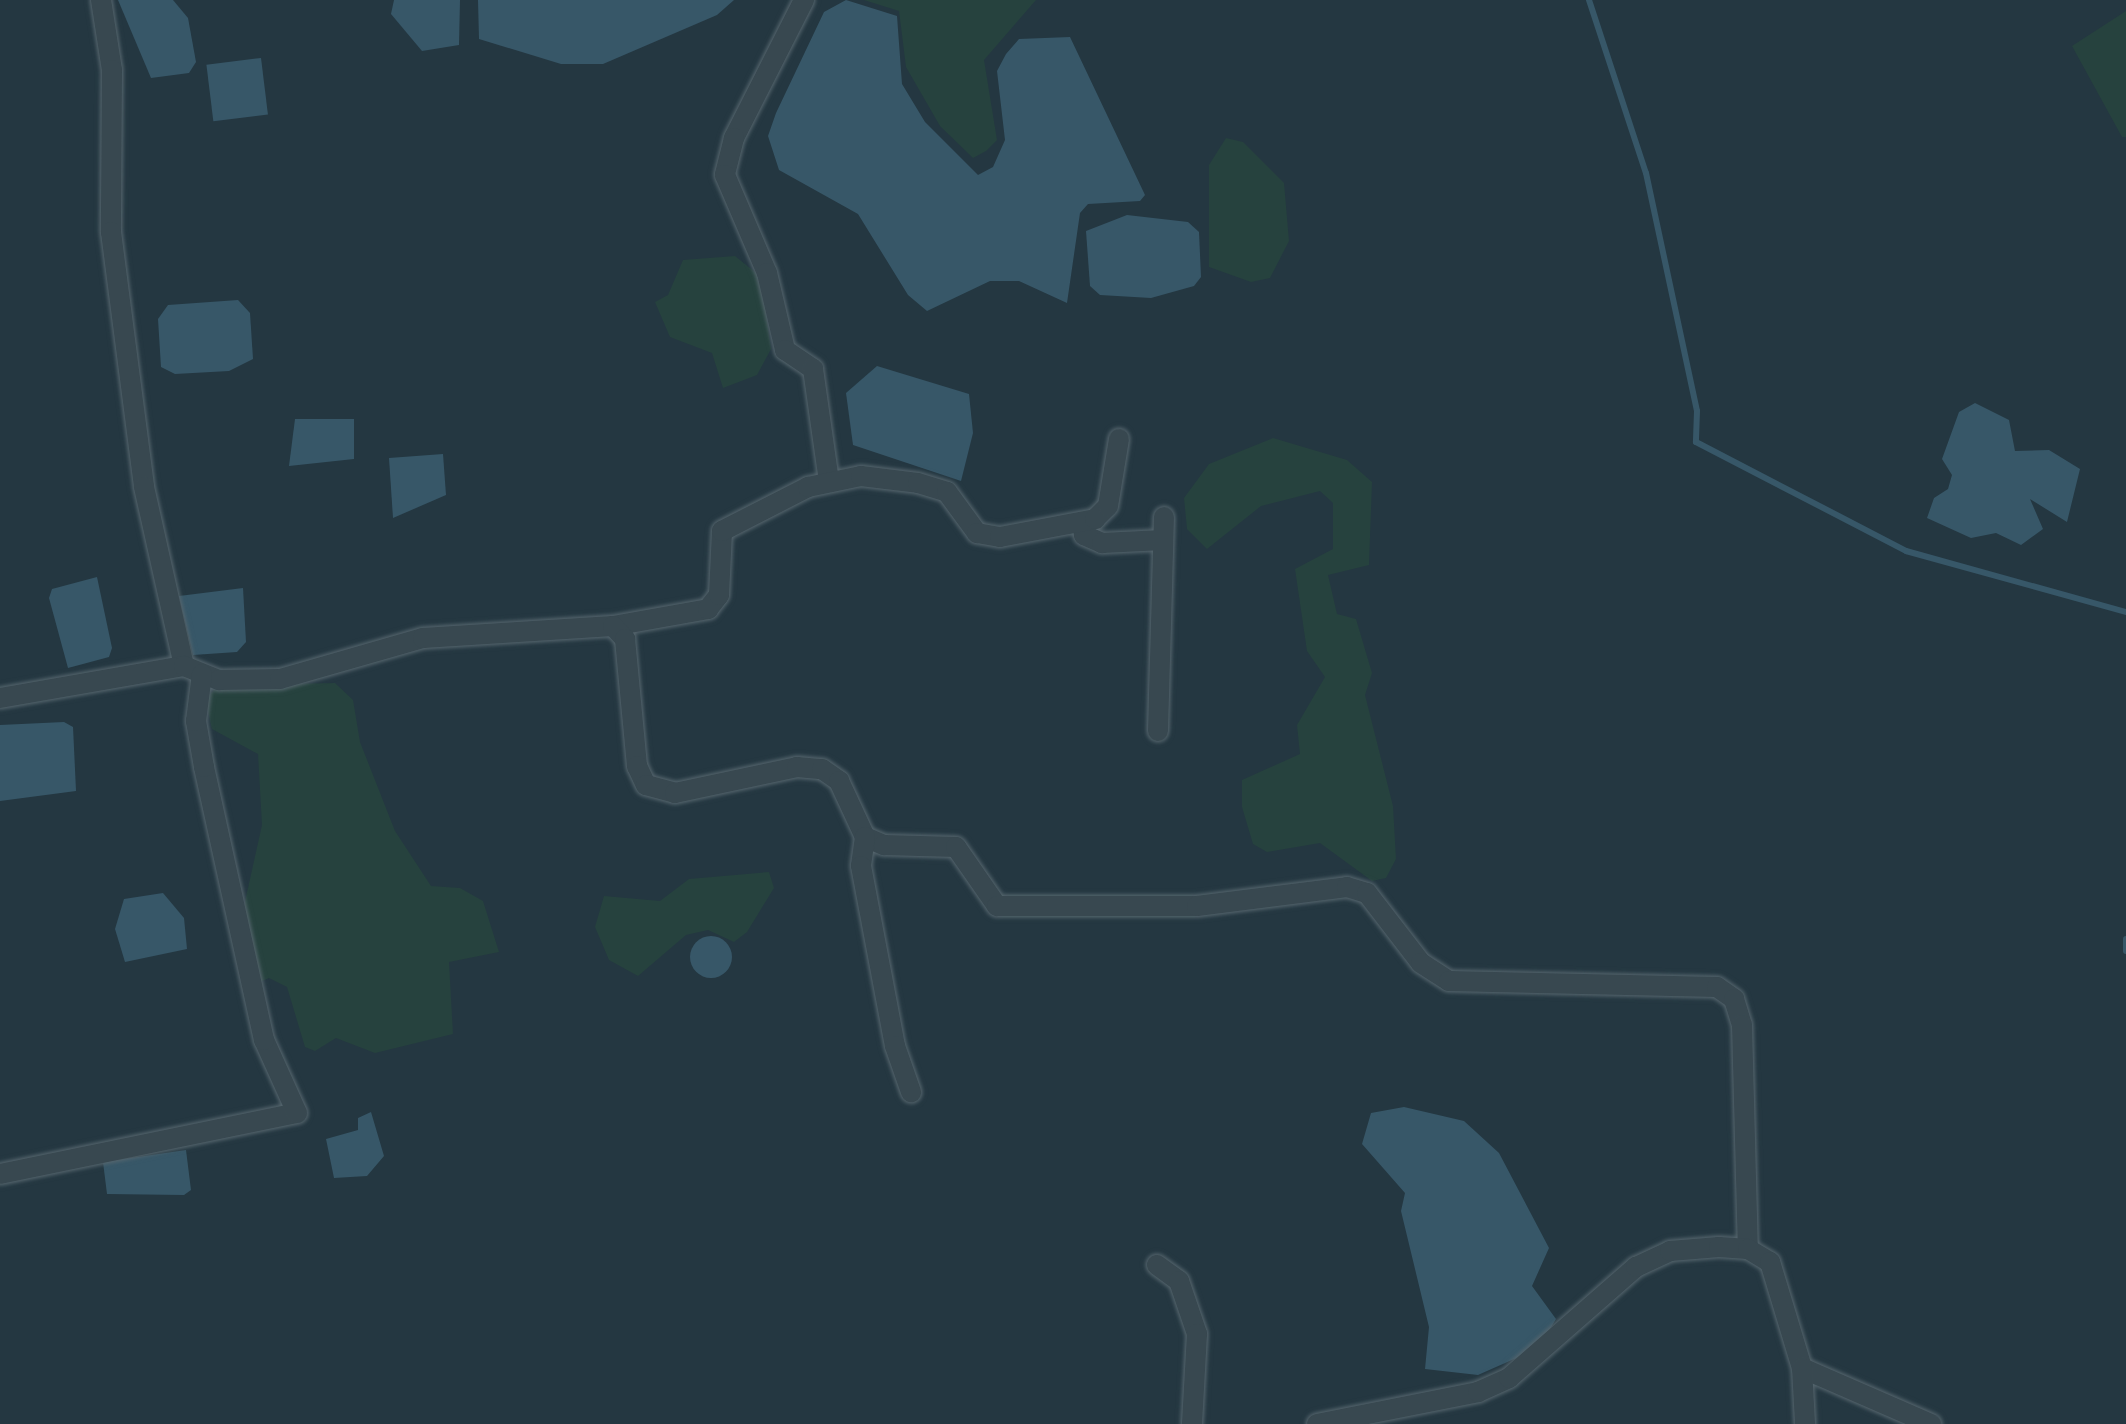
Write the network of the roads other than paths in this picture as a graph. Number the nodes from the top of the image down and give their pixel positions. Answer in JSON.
{"nodes":[{"id":1,"x":101,"y":0,"type":"edge"},
{"id":2,"x":804,"y":0,"type":"edge"},
{"id":3,"x":1119,"y":439,"type":"dead end"},
{"id":4,"x":829,"y":482,"type":"junction"},
{"id":5,"x":1164,"y":517,"type":"dead end"},
{"id":6,"x":1082,"y":522,"type":"junction"},
{"id":7,"x":1163,"y":540,"type":"junction"},
{"id":8,"x":613,"y":626,"type":"junction"},
{"id":9,"x":193,"y":670,"type":"junction"},
{"id":10,"x":0,"y":698,"type":"edge"},
{"id":11,"x":1158,"y":731,"type":"dead end"},
{"id":12,"x":865,"y":837,"type":"junction"},
{"id":13,"x":911,"y":1092,"type":"dead end"},
{"id":14,"x":0,"y":1174,"type":"edge"},
{"id":15,"x":1748,"y":1249,"type":"junction"},
{"id":16,"x":1157,"y":1265,"type":"dead end"},
{"id":17,"x":1802,"y":1368,"type":"junction"},
{"id":18,"x":1192,"y":1424,"type":"edge"},
{"id":19,"x":1317,"y":1424,"type":"edge"},
{"id":20,"x":1805,"y":1424,"type":"edge"},
{"id":21,"x":1931,"y":1424,"type":"edge"}],
"edges":[{"from":1,"to":9,"type":"street"},
{"from":2,"to":4,"type":"street"},
{"from":3,"to":6,"type":"street"},
{"from":4,"to":6,"type":"street"},
{"from":4,"to":8,"type":"street"},
{"from":5,"to":7,"type":"street"},
{"from":6,"to":7,"type":"street"},
{"from":7,"to":11,"type":"street"},
{"from":8,"to":9,"type":"street"},
{"from":8,"to":12,"type":"street"},
{"from":9,"to":10,"type":"street"},
{"from":9,"to":14,"type":"street"},
{"from":12,"to":13,"type":"street"},
{"from":12,"to":15,"type":"street"},
{"from":15,"to":17,"type":"street"},
{"from":15,"to":19,"type":"street"},
{"from":16,"to":18,"type":"street"},
{"from":17,"to":20,"type":"street"},
{"from":17,"to":21,"type":"street"}]}
